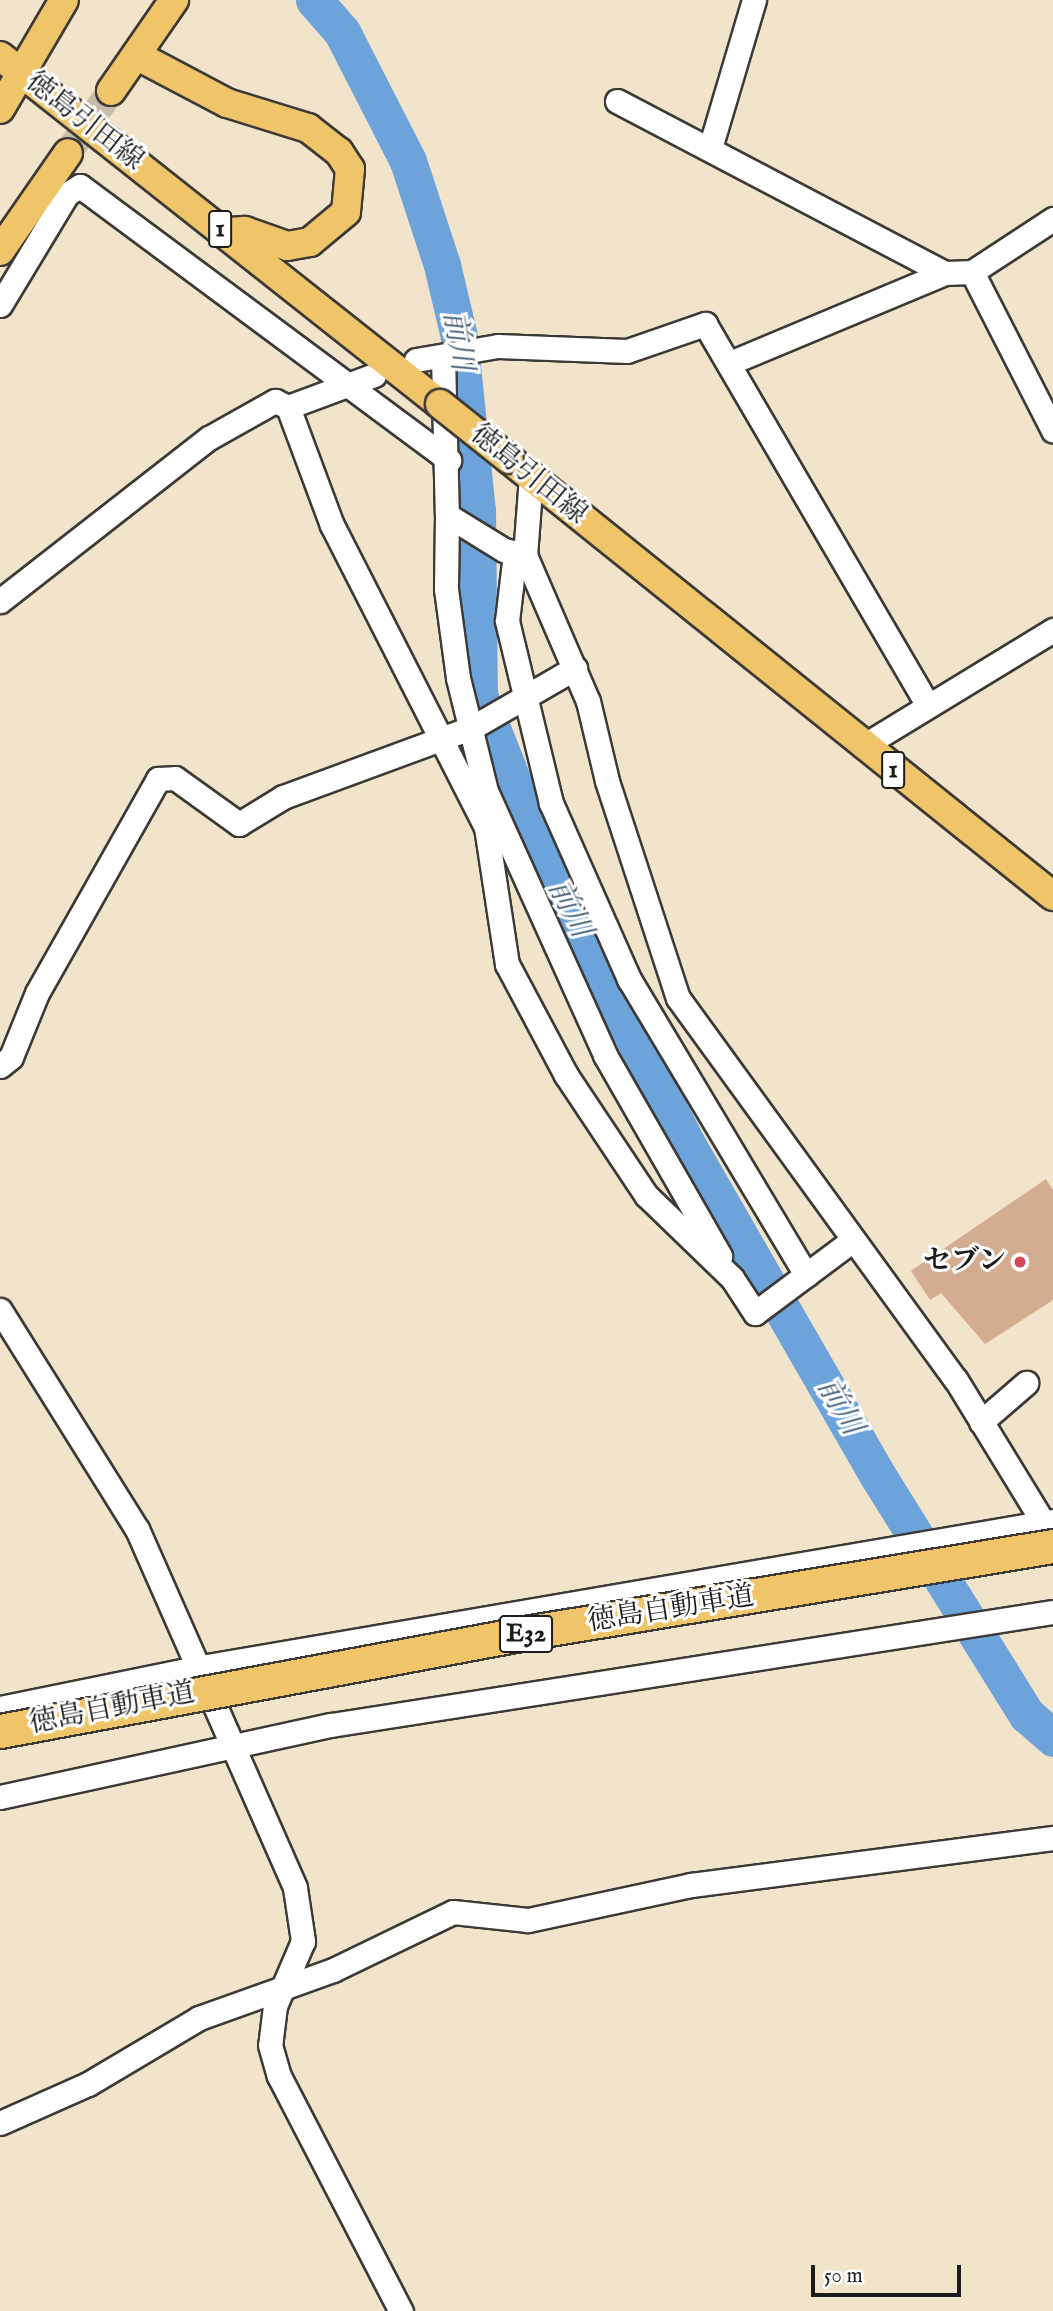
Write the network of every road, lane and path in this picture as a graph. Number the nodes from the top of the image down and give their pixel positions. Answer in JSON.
{"nodes":[{"id":1,"x":64,"y":0,"type":"edge"},
{"id":2,"x":174,"y":0,"type":"edge"},
{"id":3,"x":754,"y":0,"type":"edge"},
{"id":4,"x":136,"y":55,"type":"junction"},
{"id":5,"x":10,"y":64,"type":"edge"},
{"id":6,"x":111,"y":91,"type":"tunnel mouth"},
{"id":7,"x":617,"y":100,"type":"dead end"},
{"id":8,"x":0,"y":109,"type":"edge"},
{"id":9,"x":711,"y":145,"type":"junction"},
{"id":10,"x":68,"y":153,"type":"tunnel mouth"},
{"id":11,"x":1053,"y":219,"type":"edge"},
{"id":12,"x":225,"y":233,"type":"junction"},
{"id":13,"x":0,"y":251,"type":"edge"},
{"id":14,"x":972,"y":272,"type":"junction"},
{"id":15,"x":945,"y":273,"type":"junction"},
{"id":16,"x":0,"y":305,"type":"edge"},
{"id":17,"x":446,"y":356,"type":"junction"},
{"id":18,"x":416,"y":360,"type":"dead end"},
{"id":19,"x":732,"y":362,"type":"junction"},
{"id":20,"x":374,"y":375,"type":"dead end"},
{"id":21,"x":344,"y":387,"type":"junction"},
{"id":22,"x":288,"y":407,"type":"junction"},
{"id":23,"x":1053,"y":430,"type":"edge"},
{"id":24,"x":449,"y":460,"type":"junction"},
{"id":25,"x":520,"y":467,"type":"junction"},
{"id":26,"x":451,"y":518,"type":"junction"},
{"id":27,"x":514,"y":553,"type":"junction"},
{"id":28,"x":0,"y":601,"type":"edge"},
{"id":29,"x":1053,"y":630,"type":"edge"},
{"id":30,"x":575,"y":668,"type":"junction"},
{"id":31,"x":522,"y":703,"type":"junction"},
{"id":32,"x":928,"y":706,"type":"junction"},
{"id":33,"x":470,"y":729,"type":"junction"},
{"id":34,"x":440,"y":743,"type":"junction"},
{"id":35,"x":863,"y":746,"type":"junction"},
{"id":36,"x":1053,"y":896,"type":"edge"},
{"id":37,"x":0,"y":1066,"type":"edge"},
{"id":38,"x":853,"y":1240,"type":"junction"},
{"id":39,"x":803,"y":1277,"type":"junction"},
{"id":40,"x":732,"y":1278,"type":"junction"},
{"id":41,"x":2,"y":1316,"type":"edge"},
{"id":42,"x":1026,"y":1383,"type":"dead end"},
{"id":43,"x":981,"y":1422,"type":"junction"},
{"id":44,"x":1050,"y":1530,"type":"edge"},
{"id":45,"x":1053,"y":1612,"type":"edge"},
{"id":46,"x":201,"y":1667,"type":"junction"},
{"id":47,"x":0,"y":1708,"type":"edge"},
{"id":48,"x":0,"y":1731,"type":"edge"},
{"id":49,"x":235,"y":1744,"type":"junction"},
{"id":50,"x":0,"y":1797,"type":"edge"},
{"id":51,"x":1053,"y":1838,"type":"edge"},
{"id":52,"x":284,"y":1985,"type":"junction"},
{"id":53,"x":0,"y":2123,"type":"edge"},
{"id":54,"x":401,"y":2311,"type":"edge"}],
"edges":[{"from":1,"to":5,"type":"main road"},
{"from":2,"to":4,"type":"main road"},
{"from":3,"to":9,"type":"street"},
{"from":4,"to":6,"type":"main road"},
{"from":4,"to":12,"type":"main road"},
{"from":5,"to":8,"type":"main road"},
{"from":5,"to":12,"type":"main road","name":"徳島引田線","number":"1"},
{"from":7,"to":9,"type":"street"},
{"from":9,"to":15,"type":"street"},
{"from":10,"to":13,"type":"main road"},
{"from":11,"to":14,"type":"street"},
{"from":12,"to":25,"type":"main road","name":"徳島引田線","number":"1","bridge":true},
{"from":14,"to":15,"type":"street"},
{"from":14,"to":23,"type":"street"},
{"from":15,"to":19,"type":"street"},
{"from":16,"to":21,"type":"street"},
{"from":17,"to":18,"type":"street"},
{"from":17,"to":19,"type":"street"},
{"from":17,"to":24,"type":"street"},
{"from":19,"to":32,"type":"street"},
{"from":20,"to":21,"type":"street"},
{"from":21,"to":22,"type":"street"},
{"from":21,"to":24,"type":"street"},
{"from":22,"to":28,"type":"street"},
{"from":22,"to":34,"type":"street"},
{"from":24,"to":26,"type":"street"},
{"from":25,"to":27,"type":"street"},
{"from":25,"to":35,"type":"main road","name":"徳島引田線","number":"1"},
{"from":26,"to":27,"type":"street"},
{"from":26,"to":33,"type":"street"},
{"from":27,"to":30,"type":"street"},
{"from":27,"to":31,"type":"street"},
{"from":29,"to":32,"type":"street"},
{"from":30,"to":31,"type":"street"},
{"from":30,"to":38,"type":"street"},
{"from":31,"to":33,"type":"street"},
{"from":31,"to":39,"type":"street"},
{"from":32,"to":35,"type":"street"},
{"from":33,"to":34,"type":"street"},
{"from":33,"to":40,"type":"street"},
{"from":34,"to":37,"type":"street"},
{"from":34,"to":40,"type":"street"},
{"from":35,"to":36,"type":"main road","name":"徳島引田線","number":"1"},
{"from":38,"to":39,"type":"street"},
{"from":38,"to":43,"type":"street"},
{"from":39,"to":40,"type":"street"},
{"from":41,"to":46,"type":"street"},
{"from":42,"to":43,"type":"street"},
{"from":43,"to":44,"type":"street"},
{"from":44,"to":46,"type":"street"},
{"from":44,"to":48,"type":"highway","name":"徳島自動車道","number":"E32","bridge":true},
{"from":45,"to":49,"type":"street"},
{"from":46,"to":47,"type":"street"},
{"from":46,"to":49,"type":"street"},
{"from":49,"to":50,"type":"street"},
{"from":49,"to":52,"type":"street"},
{"from":51,"to":52,"type":"street"},
{"from":52,"to":53,"type":"street"},
{"from":52,"to":54,"type":"street"}]}
